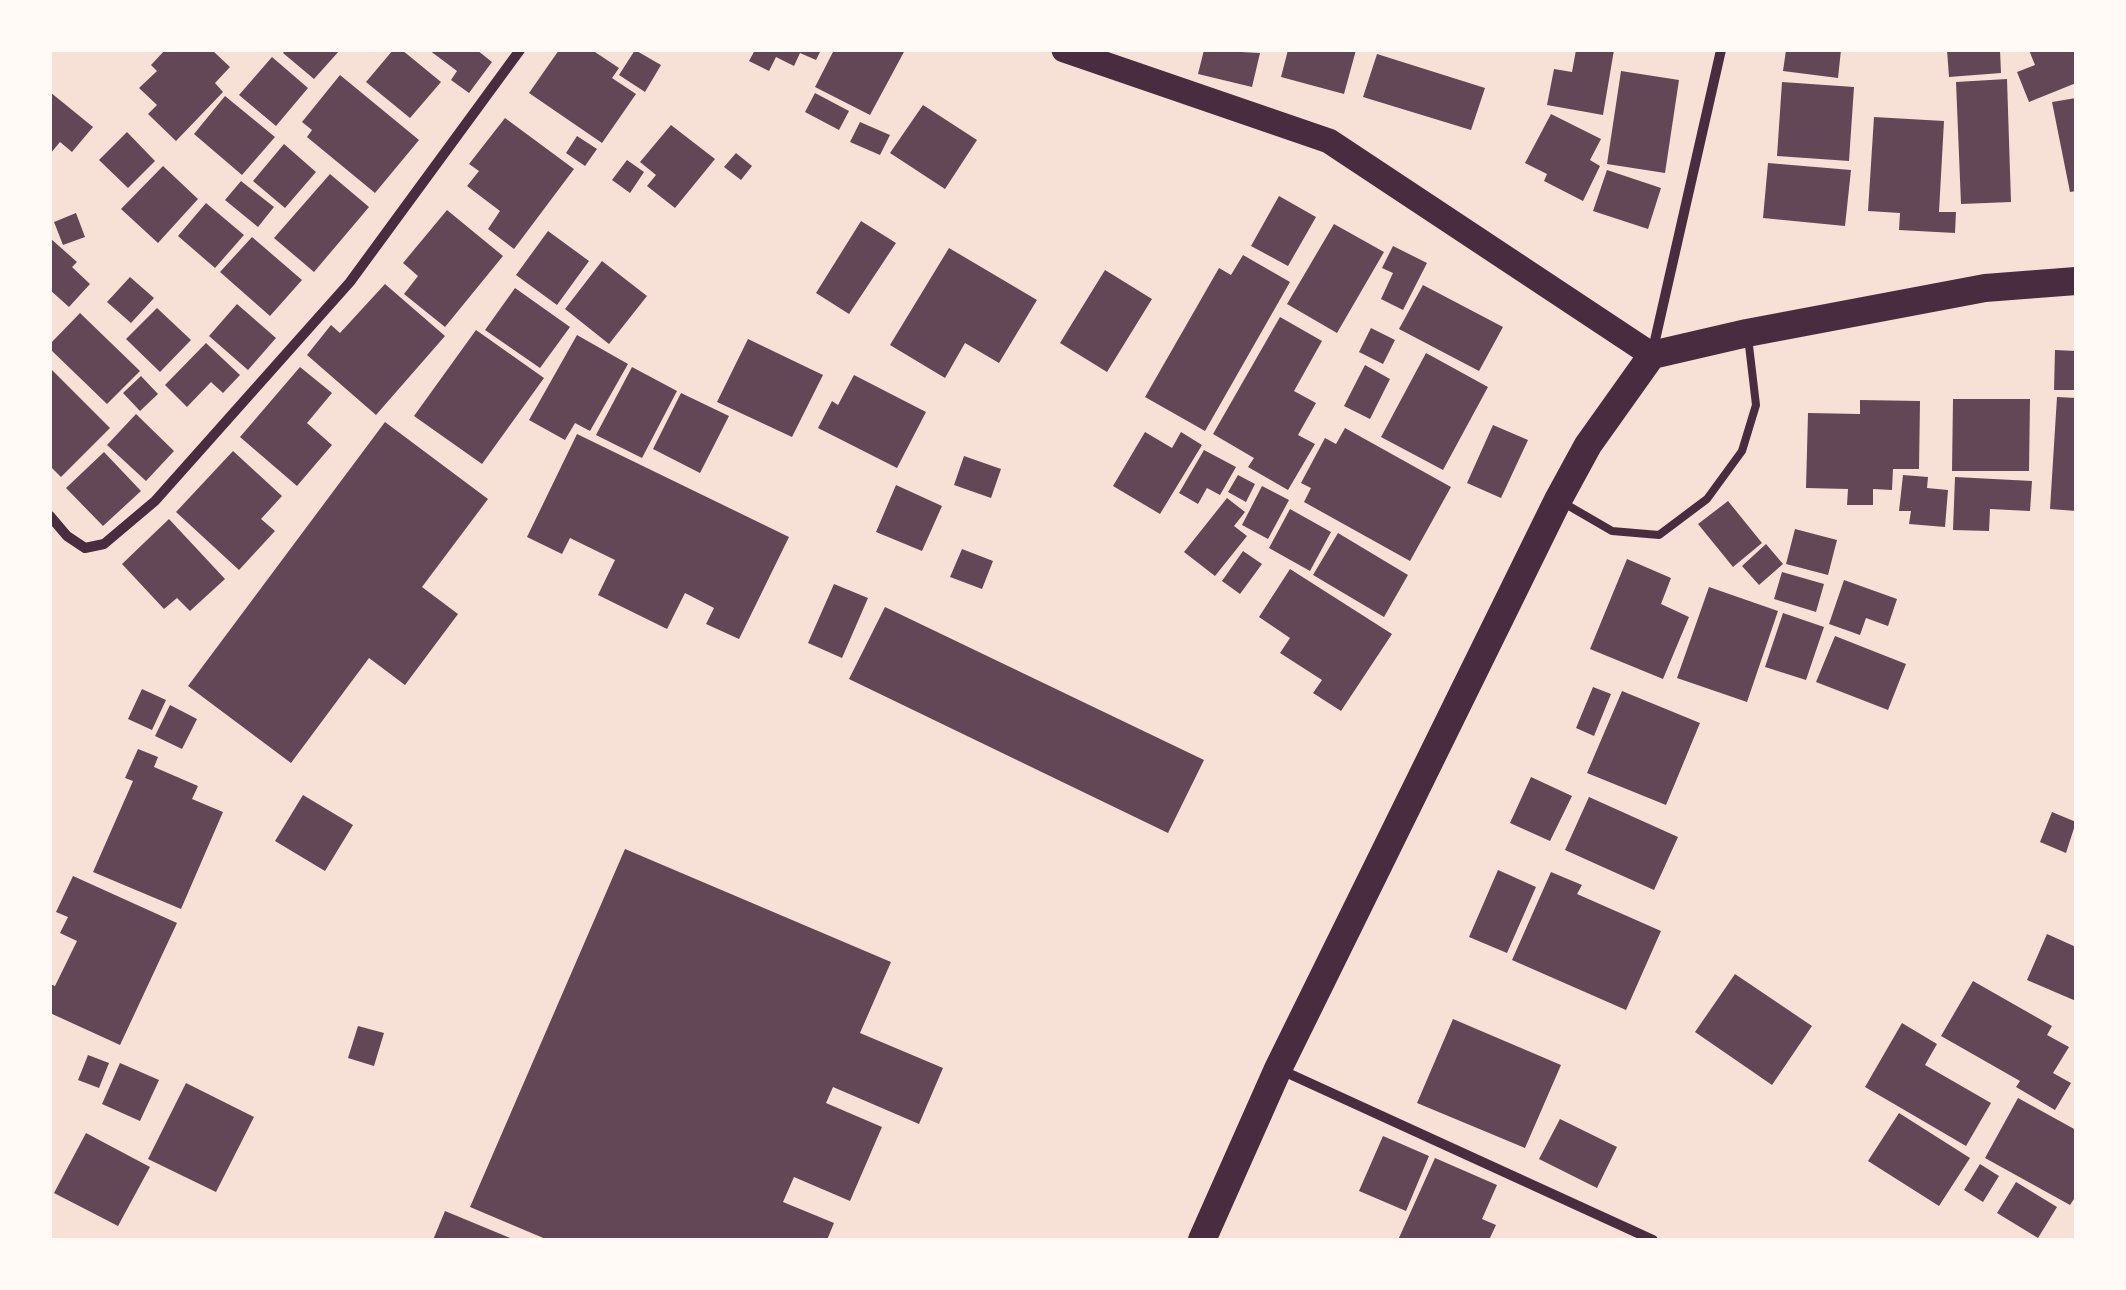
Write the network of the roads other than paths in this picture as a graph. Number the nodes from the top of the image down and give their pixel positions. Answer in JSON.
{"nodes":[{"id":1,"x":520,"y":50,"type":"edge"},
{"id":2,"x":1064,"y":50,"type":"edge"},
{"id":3,"x":1721,"y":50,"type":"edge"},
{"id":4,"x":2076,"y":281,"type":"edge"},
{"id":5,"x":1748,"y":333,"type":"junction"},
{"id":6,"x":1652,"y":355,"type":"junction"},
{"id":7,"x":1558,"y":500,"type":"junction"},
{"id":8,"x":50,"y":516,"type":"edge"},
{"id":9,"x":1278,"y":1068,"type":"junction"},
{"id":10,"x":1202,"y":1240,"type":"edge"},
{"id":11,"x":1653,"y":1240,"type":"edge"}],
"edges":[{"from":1,"to":8,"type":"street"},
{"from":2,"to":6,"type":"main road"},
{"from":3,"to":6,"type":"street"},
{"from":4,"to":5,"type":"highway"},
{"from":5,"to":6,"type":"highway"},
{"from":5,"to":7,"type":"lane"},
{"from":6,"to":7,"type":"highway"},
{"from":7,"to":9,"type":"highway"},
{"from":9,"to":10,"type":"highway"},
{"from":9,"to":11,"type":"street"}]}
